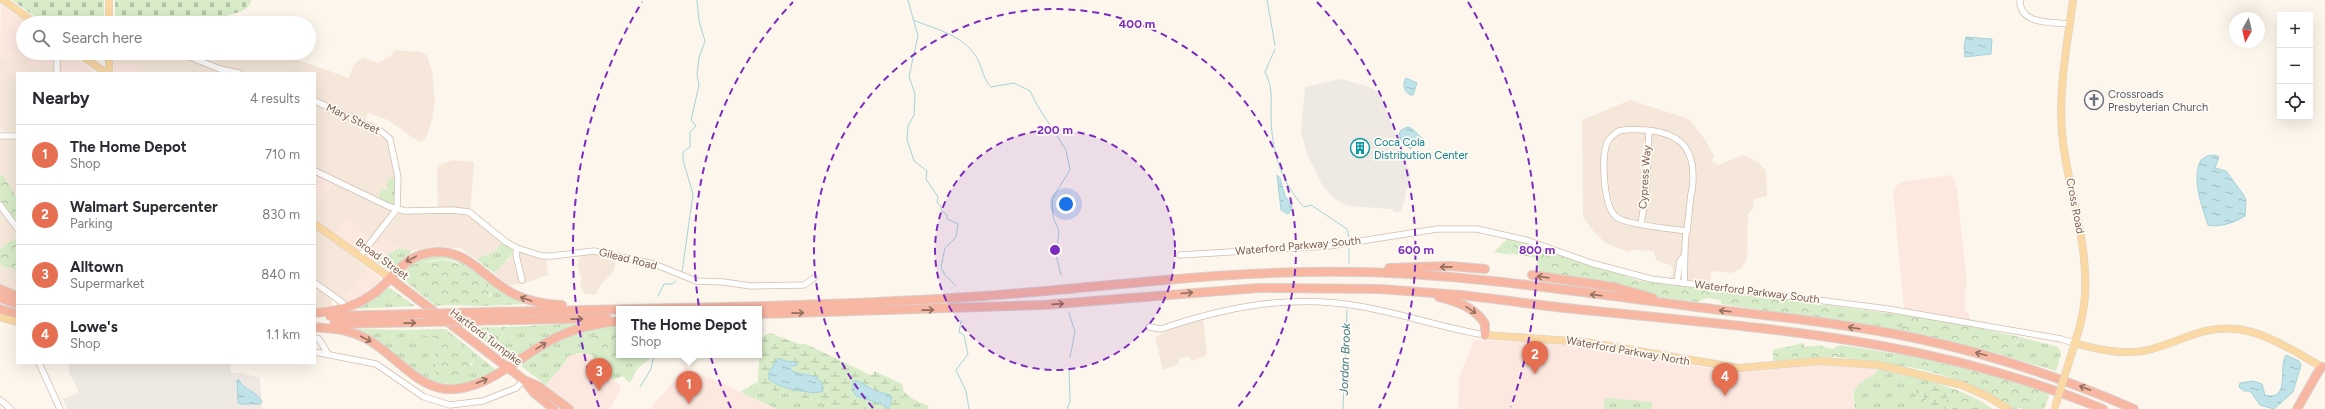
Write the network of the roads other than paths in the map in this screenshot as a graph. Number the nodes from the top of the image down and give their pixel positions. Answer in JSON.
{"nodes":[{"id":1,"x":3,"y":0,"type":"edge"},
{"id":2,"x":109,"y":0,"type":"edge"},
{"id":3,"x":2020,"y":0,"type":"edge"},
{"id":4,"x":2073,"y":0,"type":"edge"},
{"id":5,"x":25,"y":16,"type":"edge"},
{"id":6,"x":109,"y":16,"type":"edge"},
{"id":7,"x":2070,"y":24,"type":"junction"},
{"id":8,"x":57,"y":60,"type":"edge"},
{"id":9,"x":88,"y":60,"type":"edge"},
{"id":10,"x":109,"y":60,"type":"edge"},
{"id":11,"x":198,"y":60,"type":"edge"},
{"id":12,"x":58,"y":72,"type":"edge"},
{"id":13,"x":105,"y":72,"type":"edge"},
{"id":14,"x":109,"y":72,"type":"edge"},
{"id":15,"x":234,"y":72,"type":"edge"},
{"id":16,"x":316,"y":101,"type":"edge"},
{"id":17,"x":1649,"y":131,"type":"junction"},
{"id":18,"x":0,"y":136,"type":"edge"},
{"id":19,"x":16,"y":136,"type":"edge"},
{"id":20,"x":316,"y":171,"type":"edge"},
{"id":21,"x":0,"y":205,"type":"edge"},
{"id":22,"x":397,"y":209,"type":"junction"},
{"id":23,"x":1641,"y":224,"type":"junction"},
{"id":24,"x":316,"y":225,"type":"edge"},
{"id":25,"x":16,"y":227,"type":"edge"},
{"id":26,"x":1687,"y":231,"type":"junction"},
{"id":27,"x":517,"y":248,"type":"junction"},
{"id":28,"x":1180,"y":255,"type":"dead end"},
{"id":29,"x":360,"y":256,"type":"junction"},
{"id":30,"x":1684,"y":256,"type":"junction"},
{"id":31,"x":1484,"y":269,"type":"dead end"},
{"id":32,"x":1317,"y":271,"type":"junction"},
{"id":33,"x":1532,"y":275,"type":"dead end"},
{"id":34,"x":390,"y":278,"type":"junction"},
{"id":35,"x":814,"y":278,"type":"dead end"},
{"id":36,"x":522,"y":280,"type":"dead end"},
{"id":37,"x":1677,"y":282,"type":"junction"},
{"id":38,"x":1684,"y":283,"type":"junction"},
{"id":39,"x":316,"y":284,"type":"edge"},
{"id":40,"x":0,"y":289,"type":"edge"},
{"id":41,"x":1379,"y":289,"type":"junction"},
{"id":42,"x":16,"y":296,"type":"edge"},
{"id":43,"x":0,"y":298,"type":"edge"},
{"id":44,"x":343,"y":303,"type":"dead end"},
{"id":45,"x":16,"y":304,"type":"edge"},
{"id":46,"x":752,"y":306,"type":"edge"},
{"id":47,"x":616,"y":308,"type":"edge"},
{"id":48,"x":616,"y":308,"type":"edge"},
{"id":49,"x":1705,"y":308,"type":"junction"},
{"id":50,"x":0,"y":309,"type":"edge"},
{"id":51,"x":435,"y":312,"type":"joint"},
{"id":52,"x":316,"y":313,"type":"edge"},
{"id":53,"x":16,"y":314,"type":"edge"},
{"id":54,"x":762,"y":314,"type":"edge"},
{"id":55,"x":0,"y":317,"type":"edge"},
{"id":56,"x":316,"y":317,"type":"edge"},
{"id":57,"x":616,"y":318,"type":"edge"},
{"id":58,"x":13,"y":321,"type":"edge"},
{"id":59,"x":616,"y":322,"type":"edge"},
{"id":60,"x":316,"y":324,"type":"edge"},
{"id":61,"x":316,"y":327,"type":"edge"},
{"id":62,"x":1149,"y":327,"type":"dead end"},
{"id":63,"x":1485,"y":335,"type":"junction"},
{"id":64,"x":316,"y":338,"type":"edge"},
{"id":65,"x":2074,"y":343,"type":"junction"},
{"id":66,"x":316,"y":352,"type":"edge"},
{"id":67,"x":328,"y":354,"type":"junction"},
{"id":68,"x":39,"y":364,"type":"edge"},
{"id":69,"x":2324,"y":367,"type":"edge"},
{"id":70,"x":509,"y":368,"type":"junction"},
{"id":71,"x":524,"y":380,"type":"junction"},
{"id":72,"x":2108,"y":398,"type":"junction"},
{"id":73,"x":0,"y":400,"type":"edge"},
{"id":74,"x":2055,"y":408,"type":"edge"},
{"id":75,"x":11,"y":409,"type":"edge"},
{"id":76,"x":60,"y":409,"type":"edge"},
{"id":77,"x":554,"y":409,"type":"edge"},
{"id":78,"x":570,"y":409,"type":"edge"},
{"id":79,"x":2008,"y":409,"type":"edge"},
{"id":80,"x":2103,"y":409,"type":"edge"},
{"id":81,"x":2134,"y":409,"type":"edge"},
{"id":82,"x":2141,"y":409,"type":"edge"},
{"id":83,"x":2297,"y":409,"type":"edge"},
{"id":84,"x":2302,"y":409,"type":"edge"}],
"edges":[{"from":1,"to":5,"type":"main road"},
{"from":2,"to":6,"type":"main road"},
{"from":3,"to":7,"type":"street"},
{"from":4,"to":7,"type":"main road","name":"Cross Road"},
{"from":7,"to":65,"type":"main road","name":"Cross Road"},
{"from":8,"to":12,"type":"street"},
{"from":9,"to":13,"type":"main road"},
{"from":10,"to":14,"type":"main road"},
{"from":11,"to":15,"type":"street"},
{"from":16,"to":22,"type":"street","name":"Mary Street"},
{"from":17,"to":23,"type":"street","name":"Cypress Way"},
{"from":17,"to":23,"type":"street"},
{"from":17,"to":26,"type":"street"},
{"from":18,"to":19,"type":"street"},
{"from":20,"to":22,"type":"street","name":"Gilead Road"},
{"from":21,"to":25,"type":"street"},
{"from":22,"to":27,"type":"street","name":"Gilead Road"},
{"from":22,"to":29,"type":"street"},
{"from":23,"to":26,"type":"street"},
{"from":24,"to":29,"type":"main road","name":"Broad Street"},
{"from":26,"to":30,"type":"street"},
{"from":27,"to":35,"type":"street","name":"Gilead Road"},
{"from":27,"to":36,"type":"street"},
{"from":28,"to":37,"type":"street","name":"Waterford Parkway South"},
{"from":29,"to":34,"type":"main road","name":"Broad Street"},
{"from":30,"to":37,"type":"street"},
{"from":30,"to":38,"type":"street"},
{"from":31,"to":32,"type":"highway","one_way":true},
{"from":32,"to":46,"type":"highway"},
{"from":49,"to":32,"type":"highway","one_way":true},
{"from":49,"to":33,"type":"highway","one_way":true},
{"from":47,"to":34,"type":"highway","one_way":true},
{"from":34,"to":51,"type":"highway","name":"Broad Street"},
{"from":34,"to":52,"type":"highway"},
{"from":37,"to":38,"type":"street","name":"Waterford Parkway South"},
{"from":38,"to":65,"type":"street","name":"Waterford Parkway South"},
{"from":39,"to":44,"type":"street"},
{"from":40,"to":42,"type":"highway"},
{"from":54,"to":41,"type":"highway","one_way":true},
{"from":41,"to":63,"type":"highway","one_way":true},
{"from":41,"to":80,"type":"highway"},
{"from":43,"to":45,"type":"highway"},
{"from":48,"to":56,"type":"highway","bridge":true},
{"from":72,"to":49,"type":"highway","one_way":true},
{"from":50,"to":53,"type":"highway"},
{"from":51,"to":70,"type":"highway","name":"Hartford Turnpike"},
{"from":55,"to":58,"type":"main road"},
{"from":60,"to":57,"type":"highway","one_way":true,"bridge":true},
{"from":70,"to":59,"type":"highway","one_way":true},
{"from":61,"to":70,"type":"highway","one_way":true},
{"from":62,"to":63,"type":"street","name":"Waterford Parkway North"},
{"from":63,"to":79,"type":"main road","name":"Waterford Parkway North"},
{"from":64,"to":67,"type":"street"},
{"from":65,"to":69,"type":"main road","name":"Waterford Parkway South"},
{"from":65,"to":74,"type":"main road","name":"Cross Road","bridge":true},
{"from":66,"to":67,"type":"street"},
{"from":67,"to":71,"type":"street"},
{"from":68,"to":76,"type":"street"},
{"from":69,"to":83,"type":"highway"},
{"from":69,"to":84,"type":"highway"},
{"from":70,"to":71,"type":"highway","name":"Hartford Turnpike"},
{"from":71,"to":77,"type":"highway","name":"Hartford Turnpike"},
{"from":71,"to":78,"type":"highway","name":"Hartford Turnpike"},
{"from":72,"to":81,"type":"highway"},
{"from":72,"to":82,"type":"highway"},
{"from":73,"to":75,"type":"street"}]}
